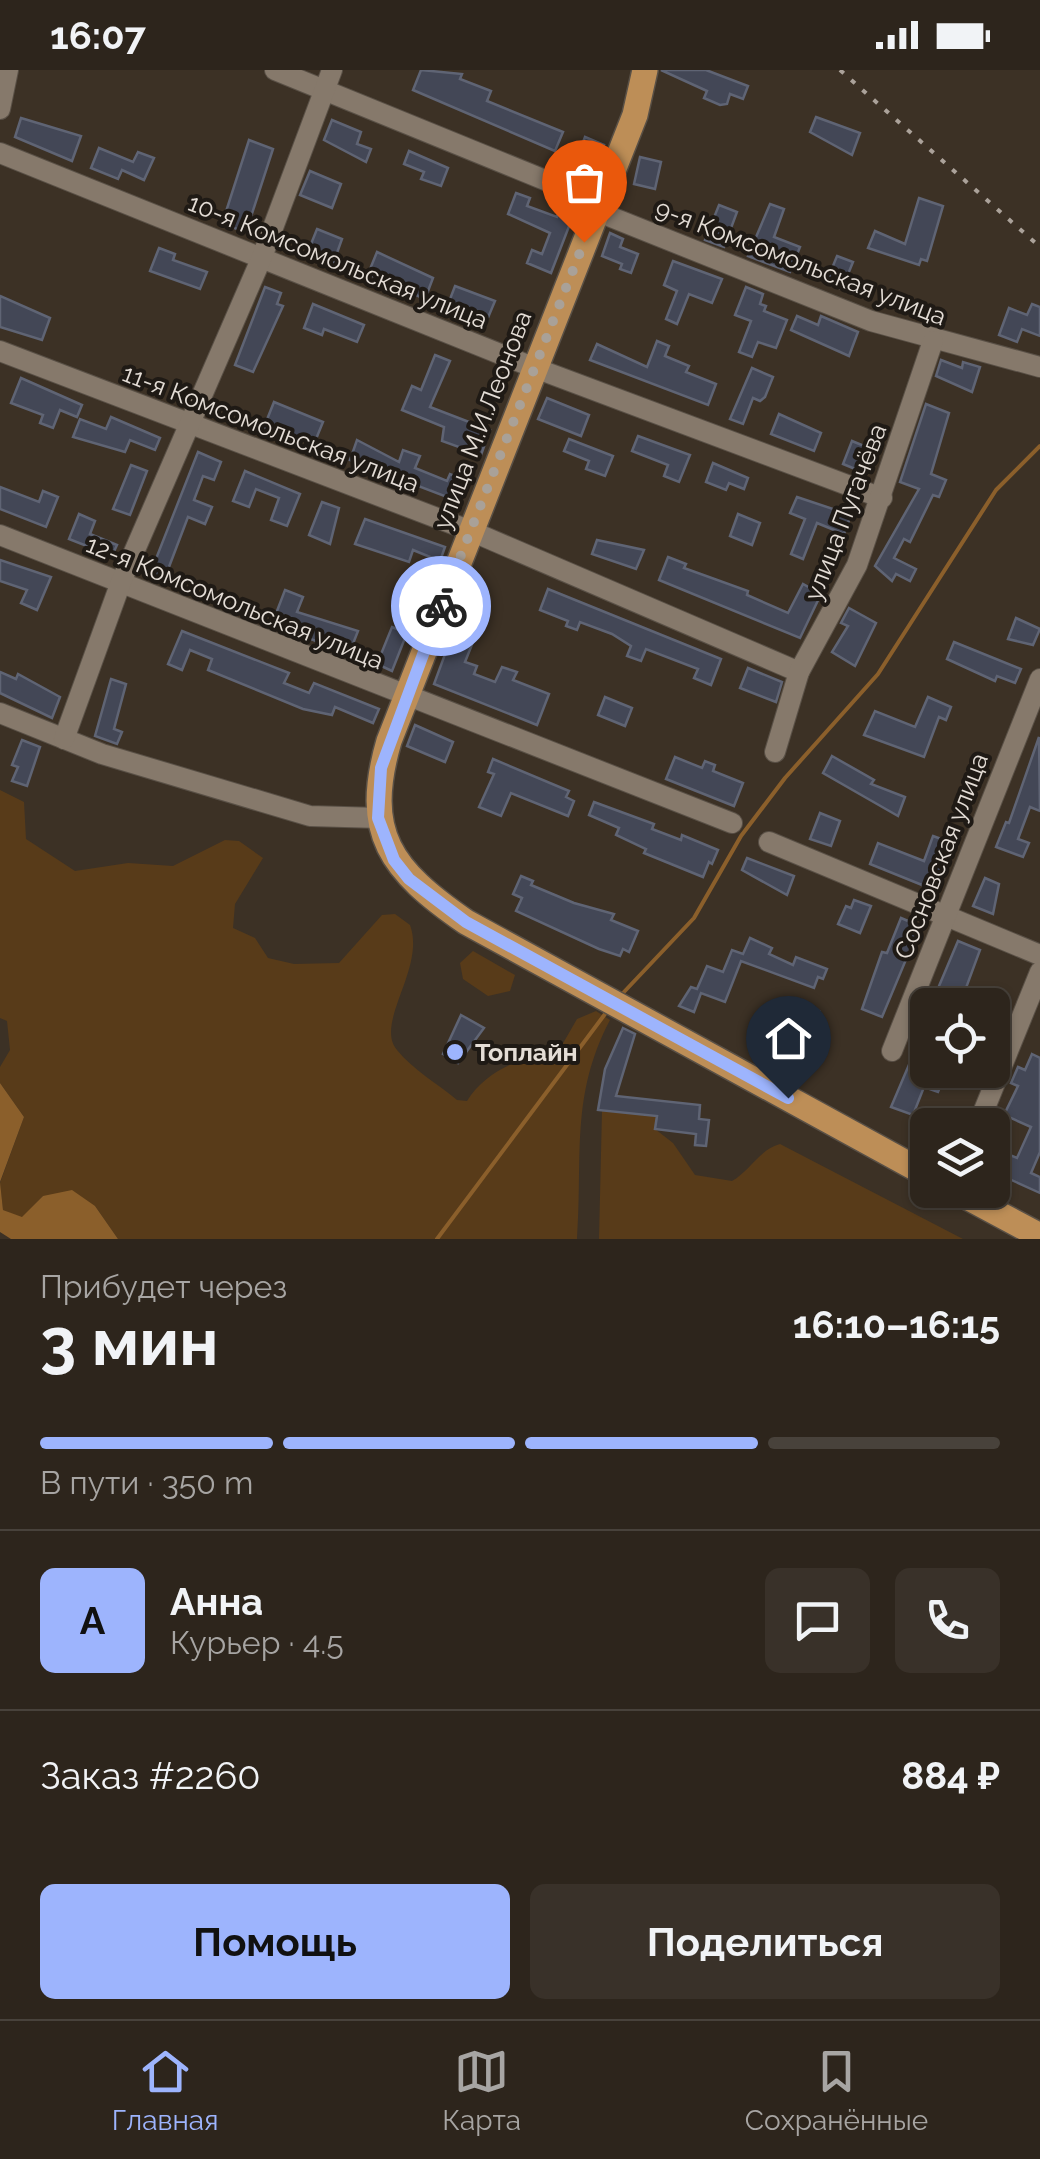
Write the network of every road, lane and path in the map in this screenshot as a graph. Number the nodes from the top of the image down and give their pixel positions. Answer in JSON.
{"nodes":[{"id":1,"x":8,"y":70,"type":"edge"},
{"id":2,"x":275,"y":70,"type":"edge"},
{"id":3,"x":645,"y":70,"type":"edge"},
{"id":4,"x":328,"y":80,"type":"edge"},
{"id":5,"x":0,"y":110,"type":"edge"},
{"id":6,"x":0,"y":153,"type":"edge"},
{"id":7,"x":596,"y":211,"type":"junction"},
{"id":8,"x":262,"y":257,"type":"junction"},
{"id":9,"x":933,"y":341,"type":"junction"},
{"id":10,"x":0,"y":350,"type":"edge"},
{"id":11,"x":1040,"y":367,"type":"edge"},
{"id":12,"x":535,"y":368,"type":"junction"},
{"id":13,"x":188,"y":424,"type":"junction"},
{"id":14,"x":882,"y":498,"type":"junction"},
{"id":15,"x":470,"y":532,"type":"junction"},
{"id":16,"x":0,"y":535,"type":"edge"},
{"id":17,"x":121,"y":582,"type":"junction"},
{"id":18,"x":799,"y":672,"type":"junction"},
{"id":19,"x":1040,"y":679,"type":"edge"},
{"id":20,"x":405,"y":698,"type":"junction"},
{"id":21,"x":0,"y":713,"type":"edge"},
{"id":22,"x":64,"y":739,"type":"junction"},
{"id":23,"x":775,"y":752,"type":"dead end"},
{"id":24,"x":378,"y":805,"type":"junction"},
{"id":25,"x":732,"y":824,"type":"dead end"},
{"id":26,"x":768,"y":842,"type":"dead end"},
{"id":27,"x":945,"y":917,"type":"junction"},
{"id":28,"x":1040,"y":955,"type":"edge"},
{"id":29,"x":1040,"y":972,"type":"edge"},
{"id":30,"x":892,"y":1051,"type":"dead end"},
{"id":31,"x":985,"y":1108,"type":"edge"},
{"id":32,"x":910,"y":1165,"type":"edge"},
{"id":33,"x":988,"y":1208,"type":"edge"},
{"id":34,"x":1040,"y":1236,"type":"edge"}],
"edges":[{"from":1,"to":5,"type":"street"},
{"from":2,"to":4,"type":"street","name":"9-я Комсомольская улица"},
{"from":3,"to":7,"type":"main road","name":"улица М.И.Леонова"},
{"from":4,"to":7,"type":"street","name":"9-я Комсомольская улица"},
{"from":4,"to":8,"type":"street"},
{"from":6,"to":8,"type":"street","name":"10-я Комсомольская улица"},
{"from":7,"to":9,"type":"street","name":"9-я Комсомольская улица"},
{"from":7,"to":12,"type":"main road","name":"улица М.И.Леонова"},
{"from":8,"to":12,"type":"street","name":"10-я Комсомольская улица"},
{"from":8,"to":13,"type":"street"},
{"from":9,"to":11,"type":"street","name":"9-я Комсомольская улица"},
{"from":9,"to":14,"type":"street","name":"улица Пугачёва"},
{"from":10,"to":13,"type":"street","name":"11-я Комсомольская улица"},
{"from":12,"to":14,"type":"street","name":"10-я Комсомольская улица"},
{"from":12,"to":15,"type":"main road","name":"улица М.И.Леонова"},
{"from":13,"to":15,"type":"street","name":"11-я Комсомольская улица"},
{"from":13,"to":17,"type":"street"},
{"from":14,"to":18,"type":"street","name":"улица Пугачёва"},
{"from":15,"to":18,"type":"street","name":"11-я Комсомольская улица"},
{"from":15,"to":20,"type":"main road","name":"улица М.И.Леонова"},
{"from":16,"to":17,"type":"street","name":"12-я Комсомольская улица"},
{"from":17,"to":20,"type":"street","name":"12-я Комсомольская улица"},
{"from":17,"to":22,"type":"street"},
{"from":18,"to":23,"type":"street","name":"улица Пугачёва"},
{"from":19,"to":27,"type":"street","name":"Сосновская улица"},
{"from":20,"to":24,"type":"main road","name":"улица М.И.Леонова"},
{"from":20,"to":25,"type":"street","name":"12-я Комсомольская улица"},
{"from":21,"to":22,"type":"street"},
{"from":22,"to":24,"type":"street"},
{"from":24,"to":32,"type":"main road"},
{"from":26,"to":27,"type":"street"},
{"from":27,"to":28,"type":"street"},
{"from":27,"to":30,"type":"street","name":"Сосновская улица"},
{"from":29,"to":31,"type":"street"},
{"from":33,"to":34,"type":"main road"}]}
